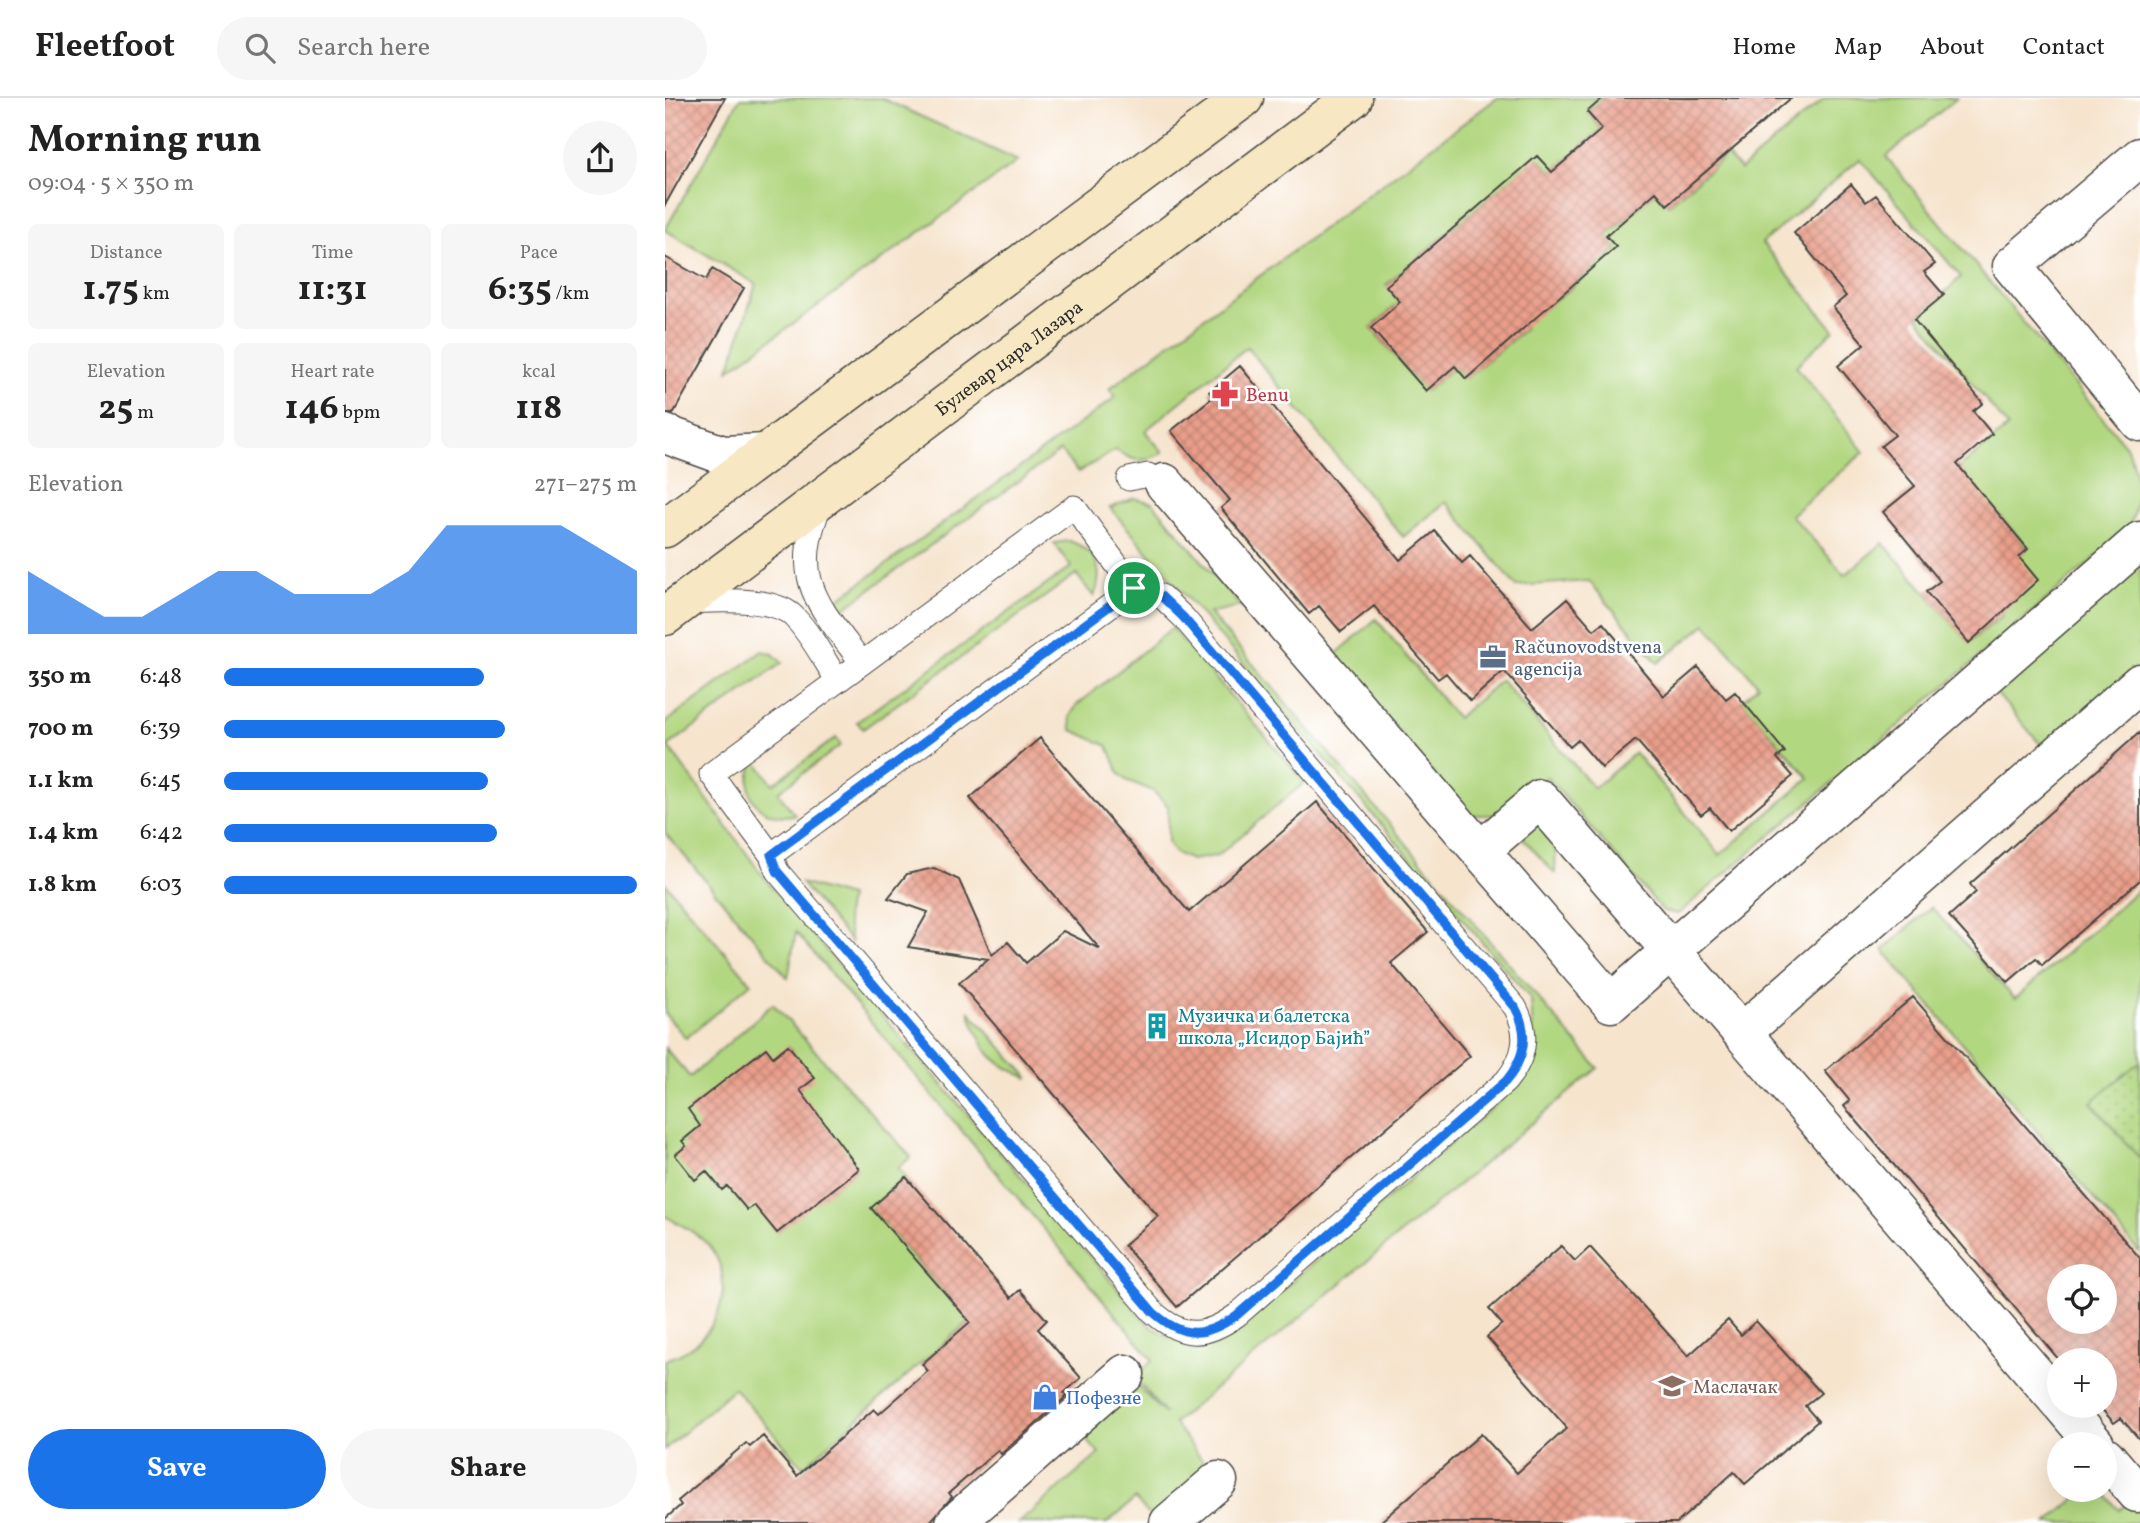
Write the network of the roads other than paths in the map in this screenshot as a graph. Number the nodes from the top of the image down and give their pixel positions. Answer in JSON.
{"nodes":[{"id":1,"x":1244,"y":98,"type":"edge"},
{"id":2,"x":1353,"y":98,"type":"edge"},
{"id":3,"x":2140,"y":157,"type":"edge"},
{"id":4,"x":2140,"y":422,"type":"edge"},
{"id":5,"x":665,"y":434,"type":"edge"},
{"id":6,"x":767,"y":453,"type":"junction"},
{"id":7,"x":1147,"y":481,"type":"dead end"},
{"id":8,"x":823,"y":499,"type":"junction"},
{"id":9,"x":665,"y":528,"type":"edge"},
{"id":10,"x":2140,"y":541,"type":"edge"},
{"id":11,"x":1134,"y":588,"type":"junction"},
{"id":12,"x":674,"y":609,"type":"edge"},
{"id":13,"x":862,"y":663,"type":"junction"},
{"id":14,"x":838,"y":681,"type":"junction"},
{"id":15,"x":2140,"y":683,"type":"edge"},
{"id":16,"x":1480,"y":851,"type":"junction"},
{"id":17,"x":771,"y":855,"type":"junction"},
{"id":18,"x":1672,"y":951,"type":"junction"},
{"id":19,"x":1742,"y":1032,"type":"junction"},
{"id":20,"x":1125,"y":1374,"type":"dead end"},
{"id":21,"x":2047,"y":1388,"type":"edge"},
{"id":22,"x":2073,"y":1418,"type":"edge"},
{"id":23,"x":2085,"y":1432,"type":"edge"},
{"id":24,"x":2117,"y":1470,"type":"edge"},
{"id":25,"x":1218,"y":1481,"type":"dead end"},
{"id":26,"x":2140,"y":1490,"type":"edge"},
{"id":27,"x":955,"y":1523,"type":"edge"},
{"id":28,"x":1169,"y":1523,"type":"edge"}],
"edges":[{"from":1,"to":6,"type":"main road"},
{"from":2,"to":8,"type":"main road","name":"Булевар цара Лазара"},
{"from":3,"to":4,"type":"street"},
{"from":5,"to":6,"type":"street"},
{"from":6,"to":9,"type":"main road"},
{"from":7,"to":16,"type":"street"},
{"from":8,"to":12,"type":"main road","name":"Булевар цара Лазара"},
{"from":8,"to":13,"type":"lane"},
{"from":10,"to":18,"type":"street"},
{"from":11,"to":13,"type":"lane"},
{"from":11,"to":17,"type":"lane"},
{"from":11,"to":17,"type":"lane"},
{"from":12,"to":14,"type":"lane"},
{"from":13,"to":14,"type":"lane"},
{"from":14,"to":17,"type":"lane"},
{"from":15,"to":19,"type":"street"},
{"from":16,"to":18,"type":"street"},
{"from":16,"to":18,"type":"street"},
{"from":18,"to":19,"type":"street"},
{"from":19,"to":21,"type":"street"},
{"from":20,"to":27,"type":"street"},
{"from":22,"to":23,"type":"street"},
{"from":24,"to":26,"type":"street"},
{"from":25,"to":28,"type":"street"}]}
